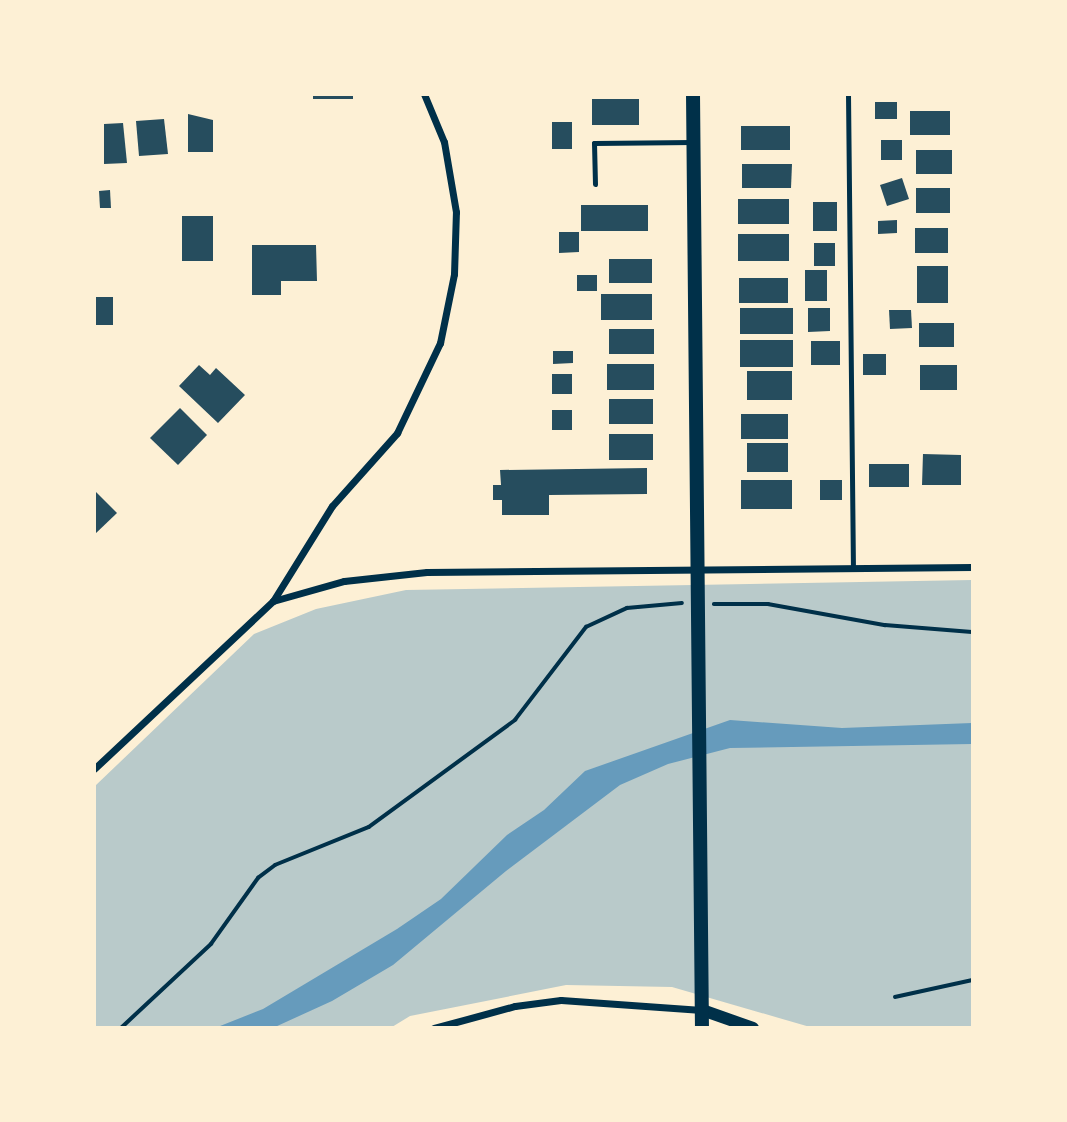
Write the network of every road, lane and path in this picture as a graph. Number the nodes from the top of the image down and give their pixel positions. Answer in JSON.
{"nodes":[{"id":1,"x":424,"y":94,"type":"edge"},
{"id":2,"x":693,"y":94,"type":"edge"},
{"id":3,"x":848,"y":94,"type":"edge"},
{"id":4,"x":693,"y":142,"type":"junction"},
{"id":5,"x":595,"y":184,"type":"dead end"},
{"id":6,"x":972,"y":567,"type":"edge"},
{"id":7,"x":853,"y":569,"type":"junction"},
{"id":8,"x":697,"y":572,"type":"junction"},
{"id":9,"x":272,"y":601,"type":"junction"},
{"id":10,"x":697,"y":605,"type":"junction"},
{"id":11,"x":972,"y":632,"type":"edge"},
{"id":12,"x":94,"y":769,"type":"edge"},
{"id":13,"x":972,"y":980,"type":"edge"},
{"id":14,"x":895,"y":997,"type":"dead end"},
{"id":15,"x":702,"y":1010,"type":"junction"},
{"id":16,"x":121,"y":1027,"type":"edge"},
{"id":17,"x":434,"y":1027,"type":"edge"},
{"id":18,"x":702,"y":1027,"type":"edge"},
{"id":19,"x":753,"y":1027,"type":"edge"}],
"edges":[{"from":1,"to":9,"type":"street"},
{"from":2,"to":4,"type":"main road"},
{"from":3,"to":7,"type":"lane"},
{"from":4,"to":5,"type":"lane"},
{"from":4,"to":8,"type":"main road"},
{"from":6,"to":7,"type":"street"},
{"from":7,"to":8,"type":"street"},
{"from":8,"to":9,"type":"street"},
{"from":8,"to":10,"type":"main road"},
{"from":9,"to":12,"type":"street"},
{"from":10,"to":11,"type":"path"},
{"from":10,"to":15,"type":"main road"},
{"from":10,"to":16,"type":"path"},
{"from":13,"to":14,"type":"path"},
{"from":15,"to":17,"type":"street"},
{"from":15,"to":18,"type":"main road"},
{"from":15,"to":19,"type":"street"}]}
